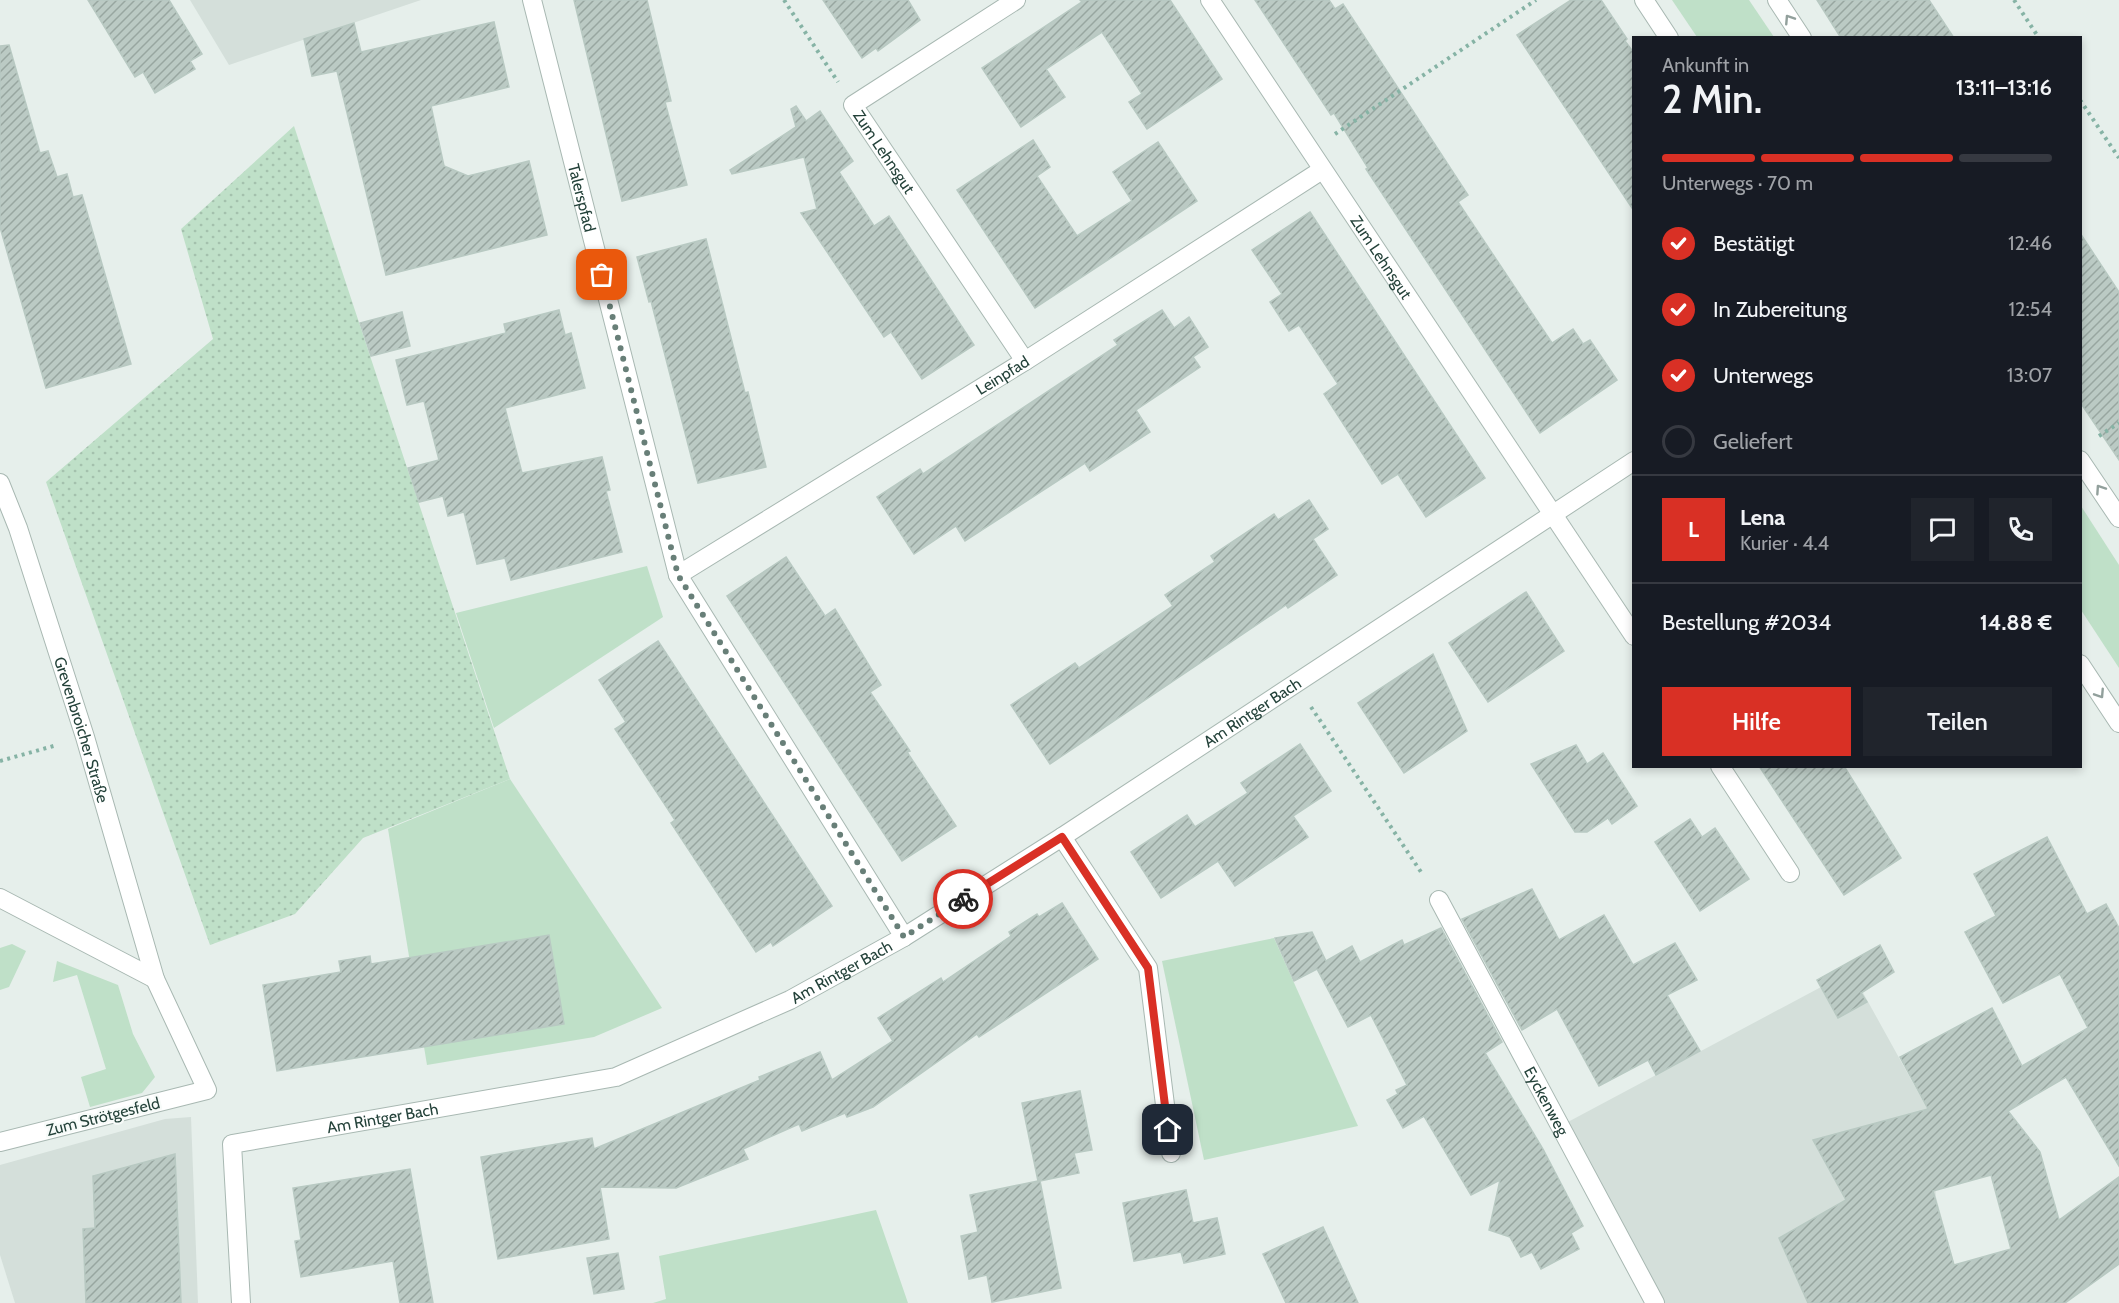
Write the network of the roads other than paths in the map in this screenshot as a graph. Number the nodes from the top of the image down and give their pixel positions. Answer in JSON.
{"nodes":[{"id":1,"x":532,"y":0,"type":"edge"},
{"id":2,"x":1016,"y":0,"type":"edge"},
{"id":3,"x":1210,"y":0,"type":"edge"},
{"id":4,"x":1644,"y":0,"type":"edge"},
{"id":5,"x":1777,"y":0,"type":"edge"},
{"id":6,"x":1668,"y":36,"type":"edge"},
{"id":7,"x":1801,"y":36,"type":"edge"},
{"id":8,"x":1322,"y":170,"type":"junction"},
{"id":9,"x":1025,"y":361,"type":"junction"},
{"id":10,"x":1632,"y":462,"type":"edge"},
{"id":11,"x":2082,"y":463,"type":"edge"},
{"id":12,"x":0,"y":483,"type":"edge"},
{"id":13,"x":1553,"y":515,"type":"junction"},
{"id":14,"x":2119,"y":519,"type":"edge"},
{"id":15,"x":678,"y":575,"type":"junction"},
{"id":16,"x":1632,"y":633,"type":"edge"},
{"id":17,"x":2082,"y":667,"type":"edge"},
{"id":18,"x":2119,"y":723,"type":"edge"},
{"id":19,"x":1721,"y":768,"type":"edge"},
{"id":20,"x":1062,"y":837,"type":"junction"},
{"id":21,"x":1790,"y":873,"type":"dead end"},
{"id":22,"x":0,"y":898,"type":"edge"},
{"id":23,"x":1439,"y":900,"type":"road end"},
{"id":24,"x":904,"y":937,"type":"junction"},
{"id":25,"x":156,"y":979,"type":"junction"},
{"id":26,"x":207,"y":1090,"type":"joint"},
{"id":27,"x":0,"y":1142,"type":"edge"},
{"id":28,"x":1171,"y":1154,"type":"dead end"},
{"id":29,"x":241,"y":1303,"type":"edge"},
{"id":30,"x":1655,"y":1303,"type":"edge"}],
"edges":[{"from":1,"to":15,"type":"street","name":"Talerspfad"},
{"from":2,"to":9,"type":"street","name":"Zum Lehnsgut"},
{"from":3,"to":8,"type":"street","name":"Zum Lehnsgut"},
{"from":4,"to":6,"type":"street"},
{"from":7,"to":5,"type":"street","one_way":true},
{"from":8,"to":9,"type":"street","name":"Leinpfad"},
{"from":8,"to":13,"type":"street","name":"Zum Lehnsgut"},
{"from":9,"to":15,"type":"street","name":"Leinpfad"},
{"from":10,"to":13,"type":"street","name":"Am Rintger Bach"},
{"from":14,"to":11,"type":"street","one_way":true},
{"from":12,"to":25,"type":"street","name":"Grevenbroicher Straße"},
{"from":13,"to":16,"type":"street","name":"Zum Lehnsgut"},
{"from":13,"to":20,"type":"street","name":"Am Rintger Bach"},
{"from":15,"to":24,"type":"street","name":"Talerspfad"},
{"from":17,"to":18,"type":"street","one_way":true},
{"from":19,"to":21,"type":"street"},
{"from":20,"to":24,"type":"street","name":"Am Rintger Bach"},
{"from":20,"to":28,"type":"street"},
{"from":22,"to":25,"type":"street"},
{"from":23,"to":30,"type":"street","name":"Eyckenweg"},
{"from":24,"to":29,"type":"street","name":"Am Rintger Bach"},
{"from":25,"to":26,"type":"street","name":"Grevenbroicher Straße"},
{"from":26,"to":27,"type":"street","name":"Zum Strötgesfeld"}]}
